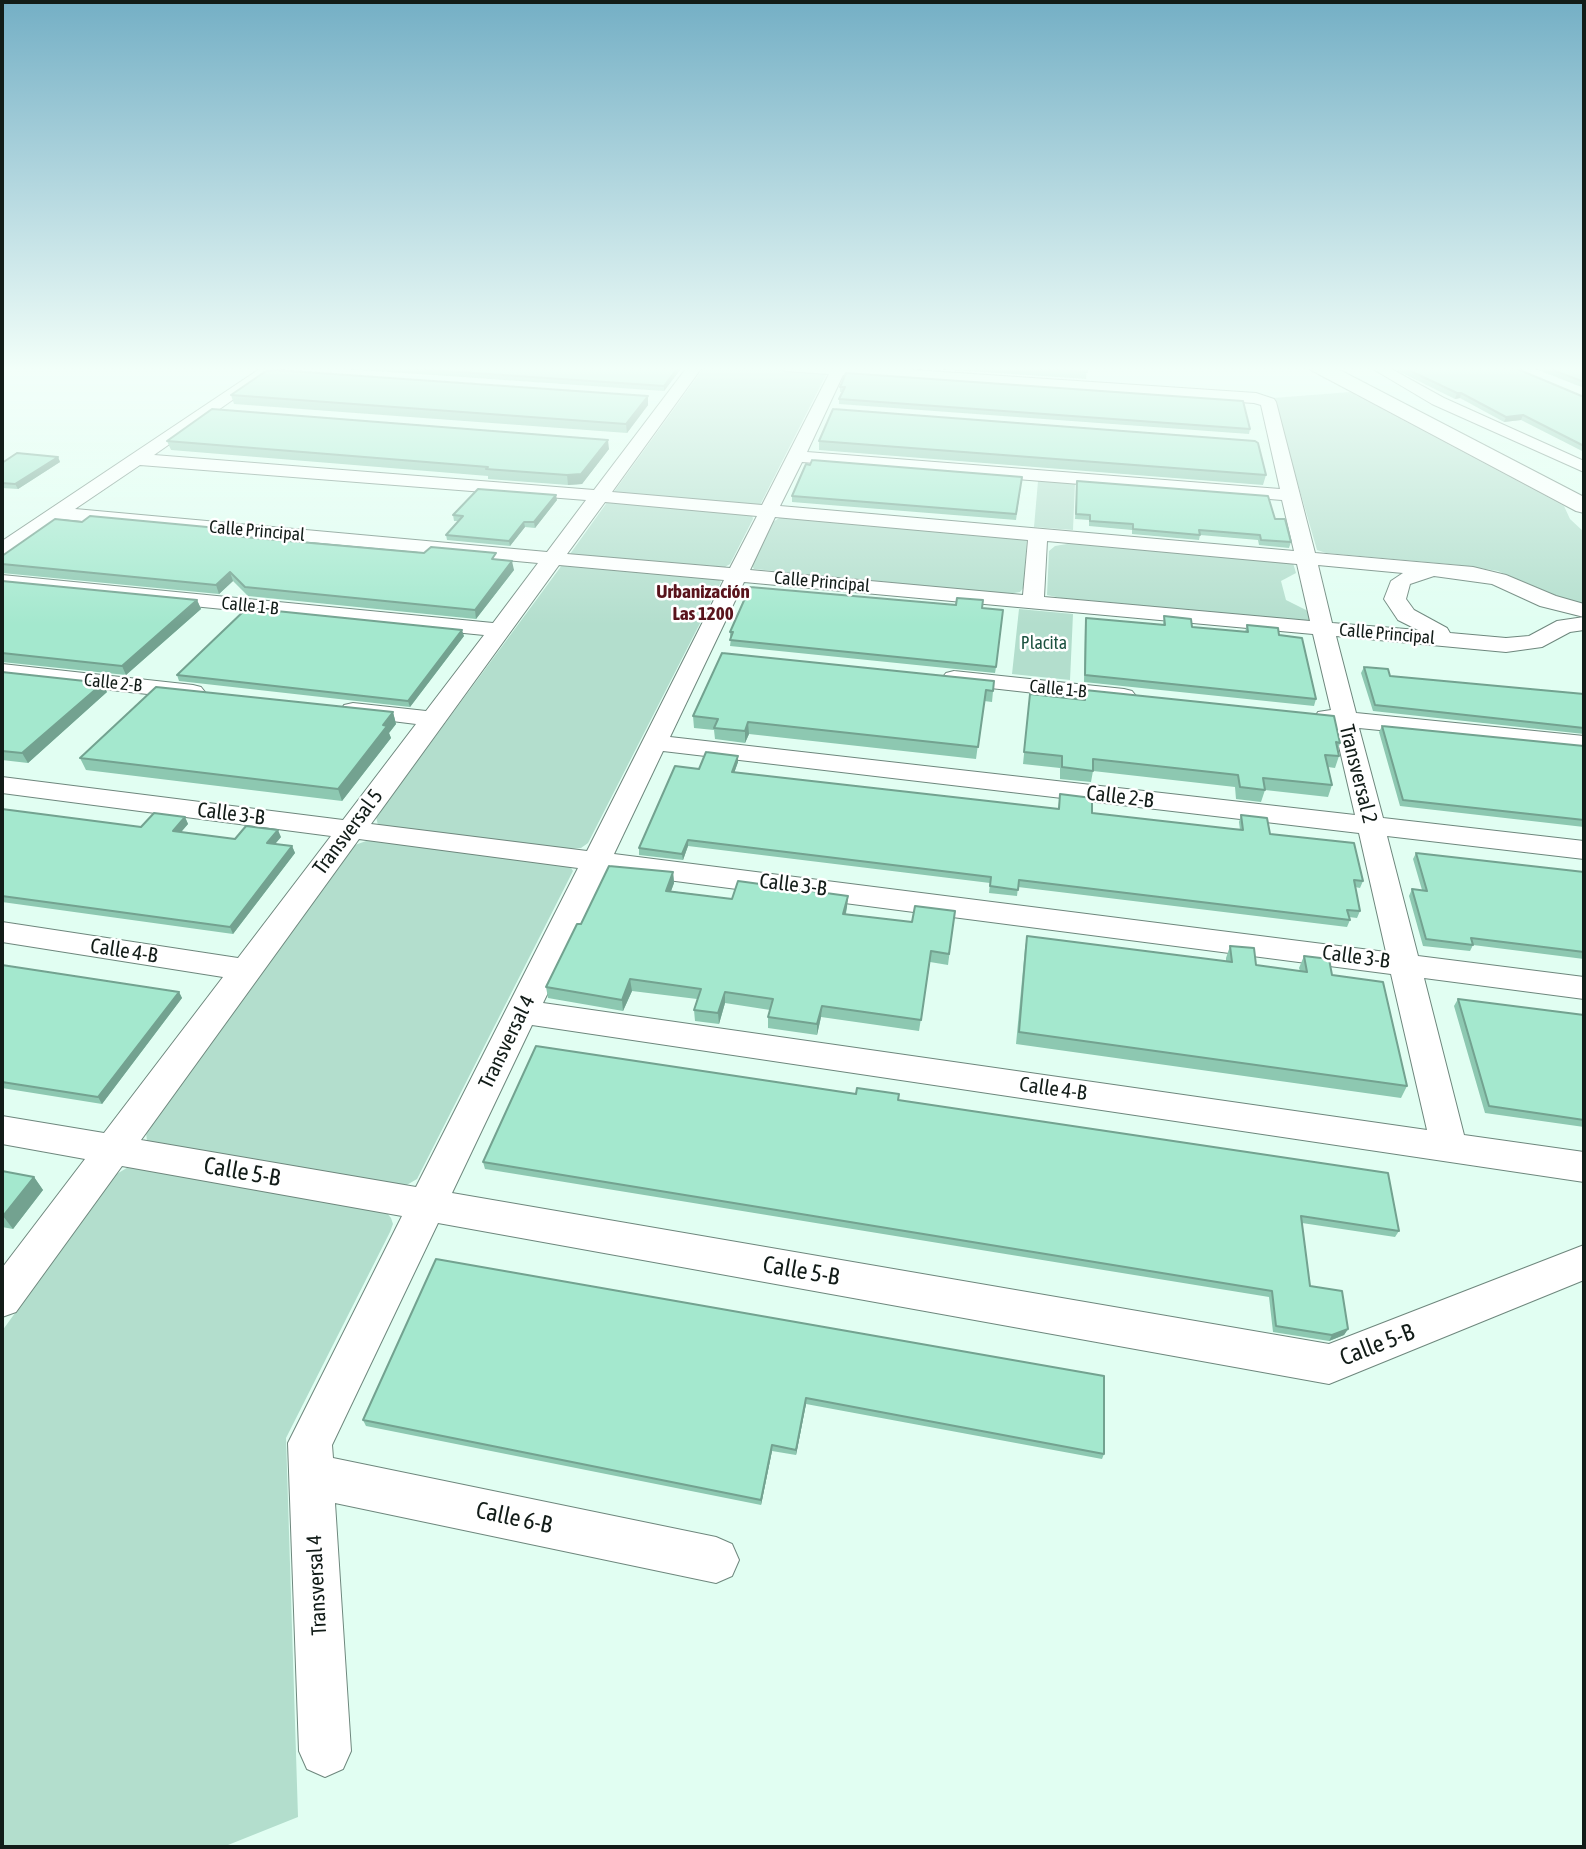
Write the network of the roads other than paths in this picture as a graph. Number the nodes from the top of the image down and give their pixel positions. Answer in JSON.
{"nodes":[{"id":1,"x":145,"y":452,"type":"edge"},
{"id":2,"x":625,"y":452,"type":"edge"},
{"id":3,"x":798,"y":452,"type":"edge"},
{"id":4,"x":1275,"y":452,"type":"edge"},
{"id":5,"x":1482,"y":452,"type":"edge"},
{"id":6,"x":1510,"y":452,"type":"edge"},
{"id":7,"x":1551,"y":452,"type":"edge"},
{"id":8,"x":796,"y":456,"type":"junction"},
{"id":9,"x":135,"y":459,"type":"junction"},
{"id":10,"x":1584,"y":467,"type":"edge"},
{"id":11,"x":1584,"y":490,"type":"edge"},
{"id":12,"x":1291,"y":495,"type":"junction"},
{"id":13,"x":599,"y":496,"type":"junction"},
{"id":14,"x":1584,"y":508,"type":"edge"},
{"id":15,"x":769,"y":511,"type":"junction"},
{"id":16,"x":56,"y":513,"type":"junction"},
{"id":17,"x":1038,"y":535,"type":"junction"},
{"id":18,"x":2,"y":550,"type":"edge"},
{"id":19,"x":553,"y":558,"type":"junction"},
{"id":20,"x":1306,"y":558,"type":"junction"},
{"id":21,"x":1433,"y":569,"type":"junction"},
{"id":22,"x":738,"y":575,"type":"junction"},
{"id":23,"x":2,"y":581,"type":"edge"},
{"id":24,"x":1032,"y":601,"type":"junction"},
{"id":25,"x":1584,"y":611,"type":"edge"},
{"id":26,"x":1584,"y":624,"type":"edge"},
{"id":27,"x":1323,"y":628,"type":"junction"},
{"id":28,"x":499,"y":631,"type":"junction"},
{"id":29,"x":1461,"y":641,"type":"junction"},
{"id":30,"x":2,"y":671,"type":"edge"},
{"id":31,"x":929,"y":675,"type":"edge"},
{"id":32,"x":210,"y":694,"type":"edge"},
{"id":33,"x":1151,"y":698,"type":"edge"},
{"id":34,"x":335,"y":708,"type":"edge"},
{"id":35,"x":1304,"y":714,"type":"edge"},
{"id":36,"x":1345,"y":718,"type":"junction"},
{"id":37,"x":432,"y":719,"type":"junction"},
{"id":38,"x":655,"y":743,"type":"junction"},
{"id":39,"x":1584,"y":743,"type":"edge"},
{"id":40,"x":2,"y":785,"type":"edge"},
{"id":41,"x":1371,"y":826,"type":"junction"},
{"id":42,"x":351,"y":829,"type":"junction"},
{"id":43,"x":1584,"y":850,"type":"edge"},
{"id":44,"x":597,"y":860,"type":"junction"},
{"id":45,"x":2,"y":932,"type":"edge"},
{"id":46,"x":1405,"y":964,"type":"junction"},
{"id":47,"x":246,"y":970,"type":"junction"},
{"id":48,"x":1584,"y":988,"type":"edge"},
{"id":49,"x":522,"y":1012,"type":"junction"},
{"id":50,"x":2,"y":1130,"type":"edge"},
{"id":51,"x":1448,"y":1147,"type":"junction"},
{"id":52,"x":112,"y":1149,"type":"junction"},
{"id":53,"x":1584,"y":1167,"type":"edge"},
{"id":54,"x":427,"y":1205,"type":"junction"},
{"id":55,"x":1584,"y":1262,"type":"edge"},
{"id":56,"x":2,"y":1299,"type":"edge"},
{"id":57,"x":312,"y":1476,"type":"junction"},
{"id":58,"x":716,"y":1560,"type":"dead end"},
{"id":59,"x":325,"y":1751,"type":"dead end"}],
"edges":[{"from":1,"to":9,"type":"street"},
{"from":2,"to":13,"type":"street","name":"Transversal 5"},
{"from":3,"to":8,"type":"street","name":"Transversal 4"},
{"from":4,"to":12,"type":"street","name":"Transversal 2"},
{"from":5,"to":14,"type":"main road"},
{"from":6,"to":11,"type":"main road"},
{"from":7,"to":10,"type":"street"},
{"from":8,"to":12,"type":"street"},
{"from":8,"to":15,"type":"street","name":"Transversal 4"},
{"from":9,"to":13,"type":"street"},
{"from":9,"to":16,"type":"street"},
{"from":12,"to":20,"type":"street","name":"Transversal 2"},
{"from":13,"to":15,"type":"street"},
{"from":13,"to":19,"type":"street","name":"Transversal 5"},
{"from":15,"to":17,"type":"street"},
{"from":15,"to":22,"type":"street","name":"Transversal 4"},
{"from":16,"to":18,"type":"street"},
{"from":16,"to":19,"type":"street","name":"Calle Principal"},
{"from":17,"to":20,"type":"street"},
{"from":17,"to":24,"type":"street"},
{"from":19,"to":22,"type":"street","name":"Calle Principal"},
{"from":19,"to":28,"type":"street","name":"Transversal 5"},
{"from":20,"to":21,"type":"street"},
{"from":20,"to":27,"type":"street","name":"Transversal 2"},
{"from":21,"to":25,"type":"street"},
{"from":21,"to":29,"type":"street"},
{"from":22,"to":24,"type":"street","name":"Calle Principal"},
{"from":22,"to":38,"type":"street","name":"Transversal 4"},
{"from":23,"to":28,"type":"street","name":"Calle 1-B"},
{"from":24,"to":27,"type":"street","name":"Calle Principal"},
{"from":26,"to":29,"type":"street","name":"Calle Principal"},
{"from":27,"to":29,"type":"street","name":"Calle Principal"},
{"from":27,"to":36,"type":"street","name":"Transversal 2"},
{"from":28,"to":37,"type":"street","name":"Transversal 5"},
{"from":30,"to":32,"type":"street","name":"Calle 2-B"},
{"from":31,"to":33,"type":"street","name":"Calle 1-B"},
{"from":34,"to":37,"type":"street"},
{"from":35,"to":36,"type":"street"},
{"from":36,"to":39,"type":"street"},
{"from":36,"to":41,"type":"street","name":"Transversal 2"},
{"from":37,"to":42,"type":"street","name":"Transversal 5"},
{"from":38,"to":41,"type":"street","name":"Calle 2-B"},
{"from":38,"to":44,"type":"street","name":"Transversal 4"},
{"from":40,"to":42,"type":"street","name":"Calle 3-B"},
{"from":41,"to":43,"type":"street","name":"Calle 2-B"},
{"from":41,"to":46,"type":"street","name":"Transversal 2"},
{"from":42,"to":44,"type":"street","name":"Calle 3-B"},
{"from":42,"to":47,"type":"street","name":"Transversal 5"},
{"from":44,"to":46,"type":"street","name":"Calle 3-B"},
{"from":44,"to":49,"type":"street","name":"Transversal 4"},
{"from":45,"to":47,"type":"street","name":"Calle 4-B"},
{"from":46,"to":48,"type":"street","name":"Calle 3-B"},
{"from":46,"to":51,"type":"street","name":"Transversal 2"},
{"from":47,"to":52,"type":"street","name":"Transversal 5"},
{"from":49,"to":51,"type":"street","name":"Calle 4-B"},
{"from":49,"to":54,"type":"street","name":"Transversal 4"},
{"from":50,"to":52,"type":"street","name":"Calle 5-B"},
{"from":51,"to":53,"type":"street","name":"Calle 4-B"},
{"from":52,"to":54,"type":"street","name":"Calle 5-B"},
{"from":52,"to":56,"type":"street","name":"Transversal 5"},
{"from":54,"to":55,"type":"street","name":"Calle 5-B"},
{"from":54,"to":57,"type":"street","name":"Transversal 4"},
{"from":57,"to":58,"type":"street","name":"Calle 6-B"},
{"from":57,"to":59,"type":"street","name":"Transversal 4"}]}
